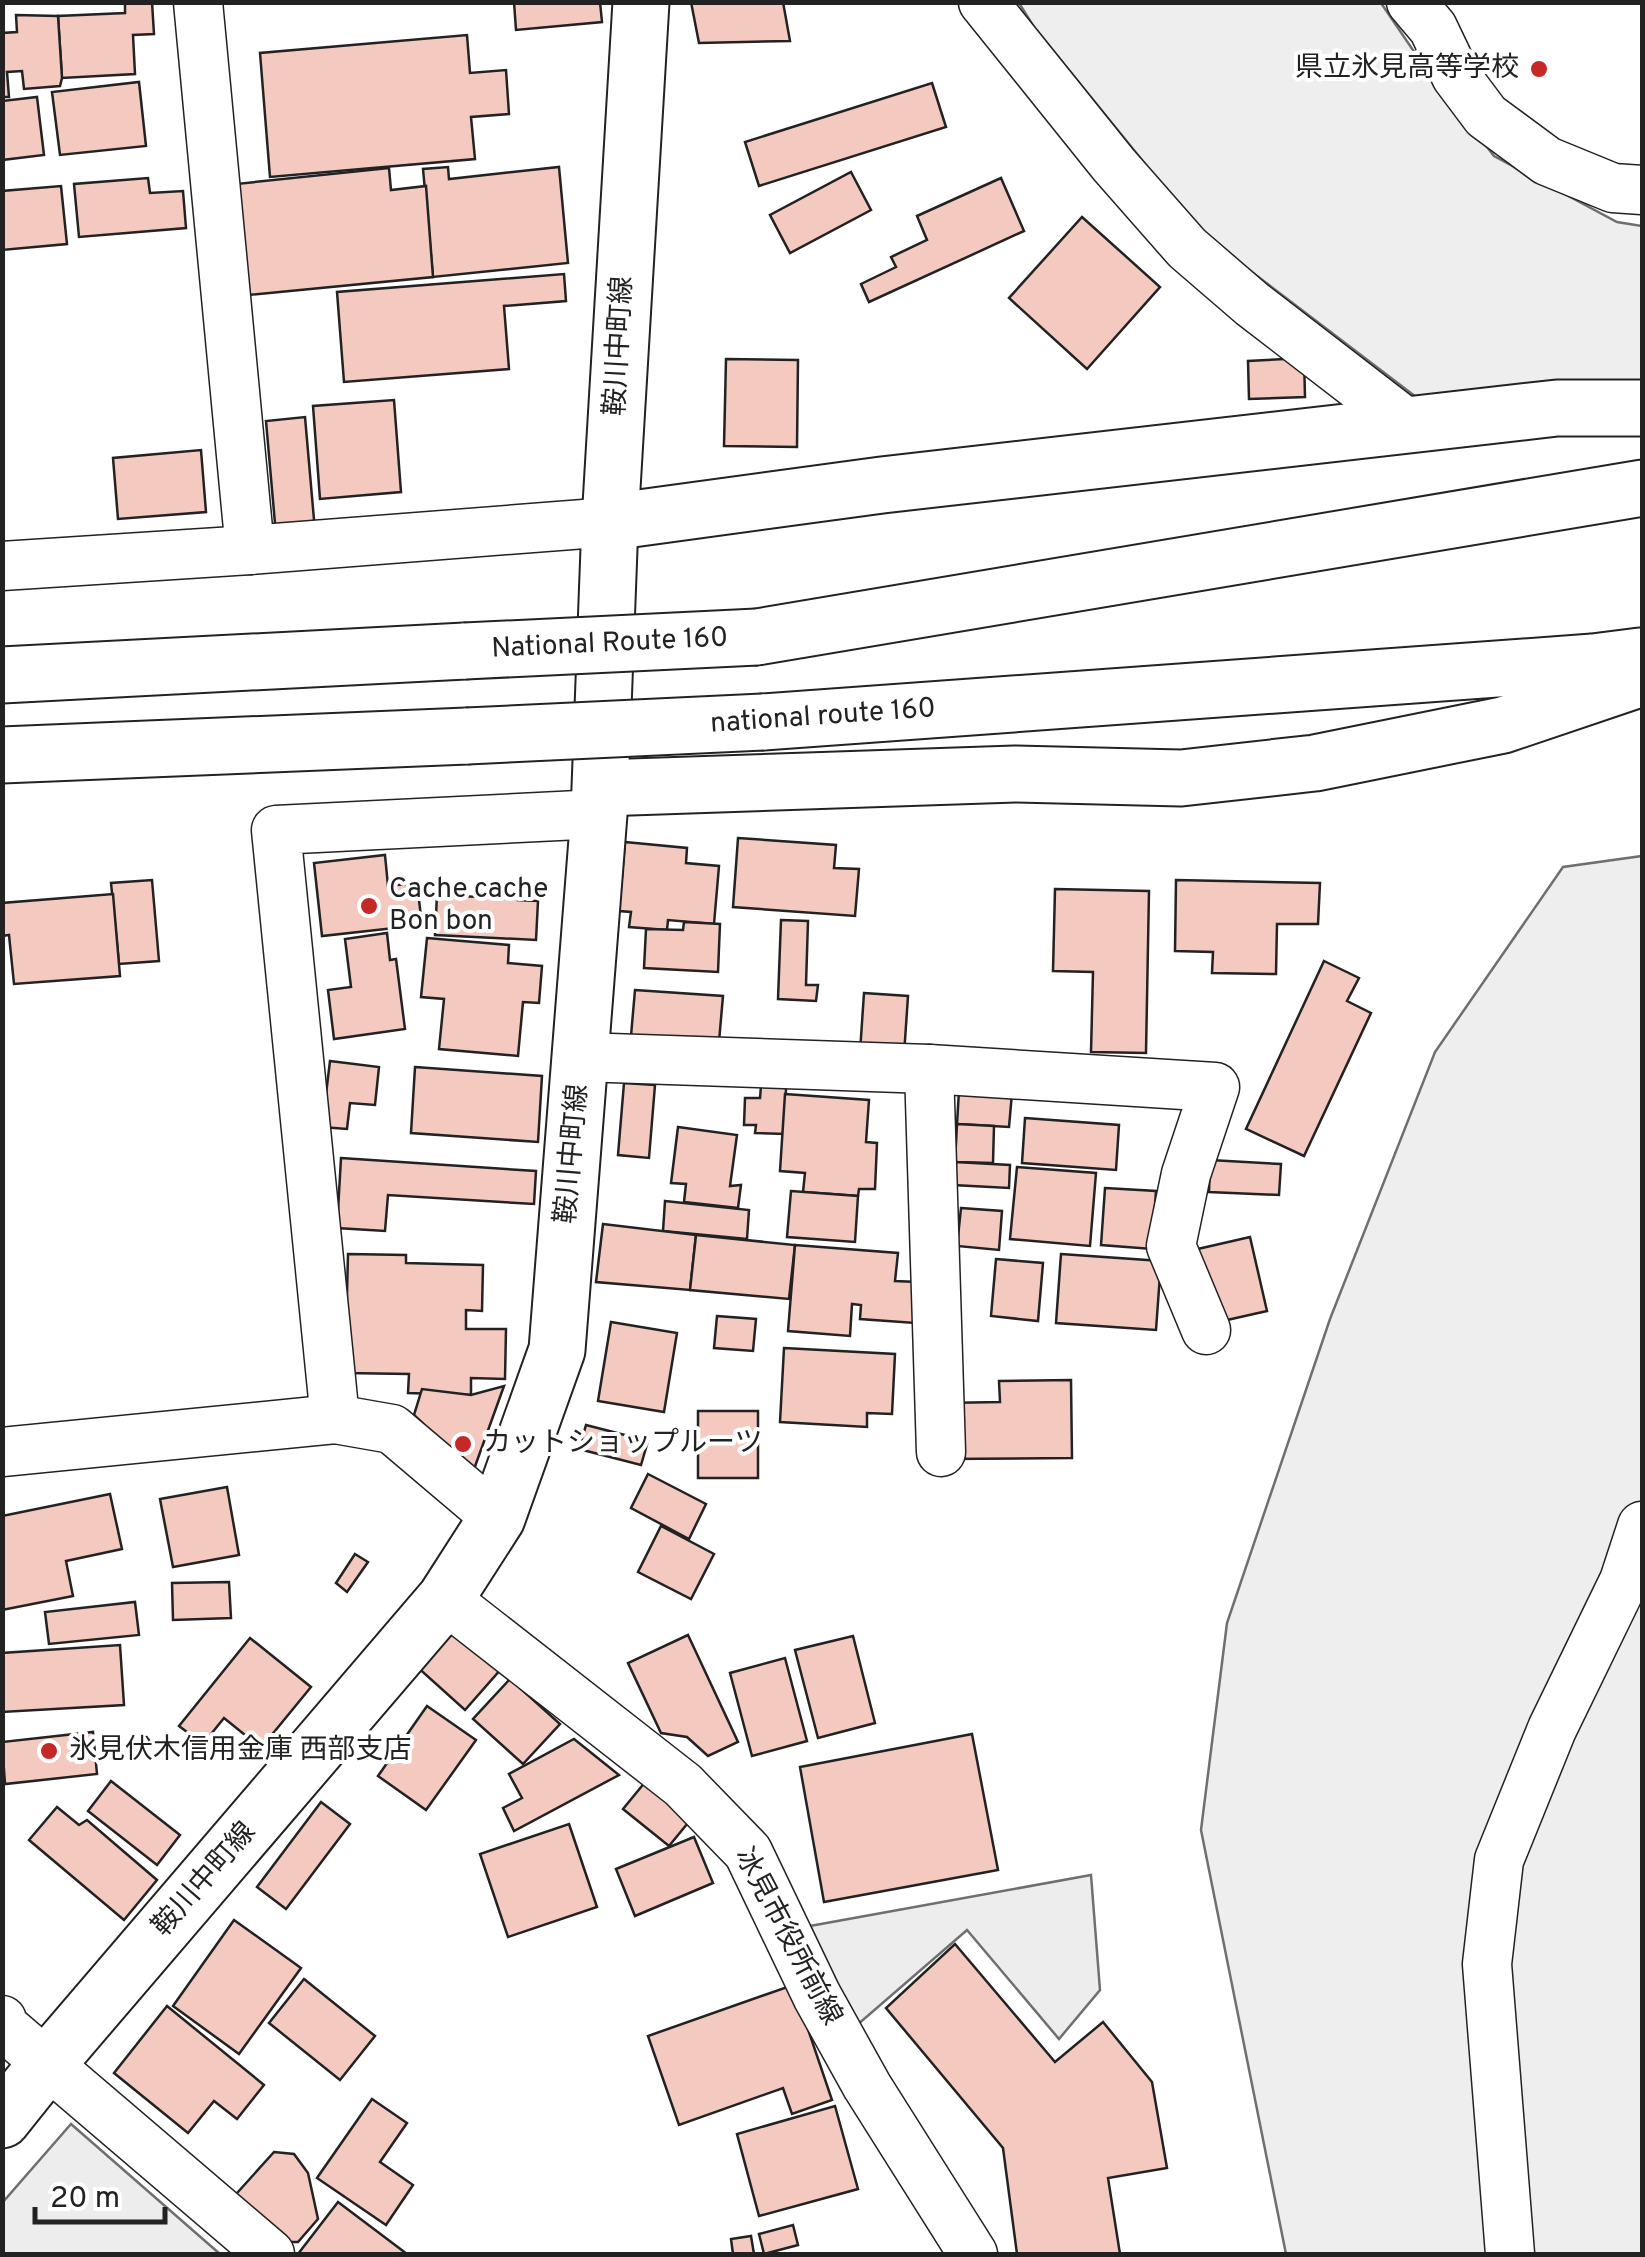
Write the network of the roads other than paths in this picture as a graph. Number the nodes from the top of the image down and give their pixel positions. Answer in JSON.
{"nodes":[{"id":1,"x":198,"y":2,"type":"edge"},
{"id":2,"x":641,"y":2,"type":"edge"},
{"id":3,"x":983,"y":2,"type":"edge"},
{"id":4,"x":1411,"y":2,"type":"edge"},
{"id":5,"x":1642,"y":190,"type":"edge"},
{"id":6,"x":1642,"y":408,"type":"edge"},
{"id":7,"x":1409,"y":426,"type":"junction"},
{"id":8,"x":1642,"y":488,"type":"edge"},
{"id":9,"x":610,"y":522,"type":"junction"},
{"id":10,"x":250,"y":550,"type":"junction"},
{"id":11,"x":2,"y":566,"type":"edge"},
{"id":12,"x":757,"y":637,"type":"joint"},
{"id":13,"x":465,"y":651,"type":"joint"},
{"id":14,"x":1642,"y":655,"type":"edge"},
{"id":15,"x":2,"y":676,"type":"edge"},
{"id":16,"x":1642,"y":678,"type":"edge"},
{"id":17,"x":2,"y":755,"type":"edge"},
{"id":18,"x":600,"y":801,"type":"junction"},
{"id":19,"x":582,"y":1058,"type":"junction"},
{"id":20,"x":929,"y":1070,"type":"junction"},
{"id":21,"x":1206,"y":1330,"type":"dead end"},
{"id":22,"x":335,"y":1419,"type":"junction"},
{"id":23,"x":2,"y":1452,"type":"edge"},
{"id":24,"x":942,"y":1452,"type":"dead end"},
{"id":25,"x":497,"y":1518,"type":"junction"},
{"id":26,"x":1642,"y":1526,"type":"edge"},
{"id":27,"x":445,"y":1599,"type":"junction"},
{"id":28,"x":2,"y":2020,"type":"edge"},
{"id":29,"x":46,"y":2065,"type":"junction"},
{"id":30,"x":2,"y":2120,"type":"edge"},
{"id":31,"x":270,"y":2254,"type":"edge"},
{"id":32,"x":973,"y":2254,"type":"edge"},
{"id":33,"x":1510,"y":2254,"type":"edge"}],
"edges":[{"from":1,"to":10,"type":"street"},
{"from":2,"to":9,"type":"main road","name":"鞍川中町線"},
{"from":3,"to":7,"type":"street"},
{"from":4,"to":5,"type":"street"},
{"from":6,"to":7,"type":"main road"},
{"from":7,"to":9,"type":"main road"},
{"from":8,"to":12,"type":"main road","name":"national route 160"},
{"from":9,"to":10,"type":"street"},
{"from":9,"to":18,"type":"main road","name":"鞍川中町線"},
{"from":10,"to":11,"type":"street"},
{"from":12,"to":13,"type":"main road","name":"National Route 160","bridge":true},
{"from":13,"to":15,"type":"main road","name":"national route 160"},
{"from":14,"to":17,"type":"main road","name":"national route 160","bridge":true},
{"from":16,"to":18,"type":"main road"},
{"from":18,"to":19,"type":"main road","name":"鞍川中町線"},
{"from":18,"to":22,"type":"street"},
{"from":19,"to":20,"type":"street"},
{"from":19,"to":25,"type":"main road","name":"鞍川中町線"},
{"from":20,"to":21,"type":"street"},
{"from":20,"to":24,"type":"street"},
{"from":22,"to":23,"type":"street"},
{"from":22,"to":25,"type":"street"},
{"from":25,"to":27,"type":"main road","name":"鞍川中町線"},
{"from":26,"to":33,"type":"street"},
{"from":27,"to":29,"type":"main road","name":"鞍川中町線"},
{"from":27,"to":32,"type":"street","name":"冰見市役所前線"},
{"from":28,"to":29,"type":"street"},
{"from":29,"to":30,"type":"main road","name":"鞍川中町線"},
{"from":29,"to":31,"type":"street"}]}
